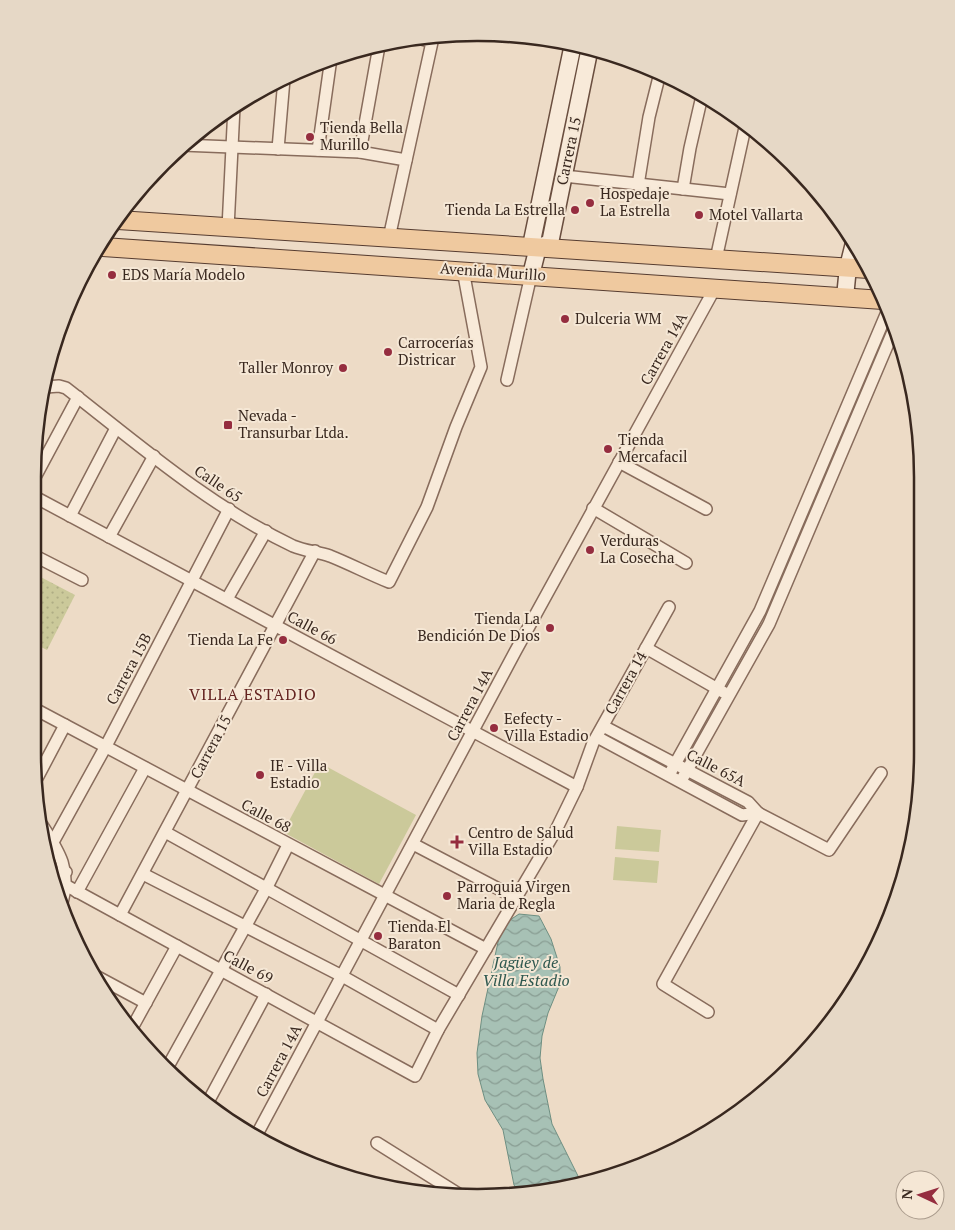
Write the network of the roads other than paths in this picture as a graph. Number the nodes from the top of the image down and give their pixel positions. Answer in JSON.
{"nodes":[{"id":1,"x":432,"y":44,"type":"edge"},
{"id":2,"x":571,"y":52,"type":"edge"},
{"id":3,"x":378,"y":53,"type":"edge"},
{"id":4,"x":588,"y":56,"type":"edge"},
{"id":5,"x":330,"y":67,"type":"edge"},
{"id":6,"x":658,"y":81,"type":"edge"},
{"id":7,"x":283,"y":87,"type":"edge"},
{"id":8,"x":700,"y":103,"type":"edge"},
{"id":9,"x":234,"y":116,"type":"edge"},
{"id":10,"x":744,"y":132,"type":"edge"},
{"id":11,"x":195,"y":146,"type":"edge"},
{"id":12,"x":232,"y":148,"type":"junction"},
{"id":13,"x":278,"y":149,"type":"junction"},
{"id":14,"x":318,"y":150,"type":"junction"},
{"id":15,"x":360,"y":152,"type":"junction"},
{"id":16,"x":406,"y":160,"type":"junction"},
{"id":17,"x":564,"y":176,"type":"junction"},
{"id":18,"x":638,"y":185,"type":"junction"},
{"id":19,"x":683,"y":189,"type":"junction"},
{"id":20,"x":730,"y":194,"type":"junction"},
{"id":21,"x":125,"y":221,"type":"edge"},
{"id":22,"x":228,"y":228,"type":"junction"},
{"id":23,"x":389,"y":238,"type":"junction"},
{"id":24,"x":107,"y":247,"type":"edge"},
{"id":25,"x":538,"y":247,"type":"junction"},
{"id":26,"x":851,"y":253,"type":"edge"},
{"id":27,"x":716,"y":259,"type":"junction"},
{"id":28,"x":848,"y":267,"type":"junction"},
{"id":29,"x":860,"y":268,"type":"edge"},
{"id":30,"x":463,"y":270,"type":"junction"},
{"id":31,"x":531,"y":275,"type":"junction"},
{"id":32,"x":716,"y":288,"type":"junction"},
{"id":33,"x":845,"y":297,"type":"junction"},
{"id":34,"x":876,"y":299,"type":"edge"},
{"id":35,"x":884,"y":319,"type":"edge"},
{"id":36,"x":891,"y":337,"type":"edge"},
{"id":37,"x":507,"y":380,"type":"dead end"},
{"id":38,"x":51,"y":387,"type":"edge"},
{"id":39,"x":78,"y":397,"type":"junction"},
{"id":40,"x":116,"y":428,"type":"junction"},
{"id":41,"x":154,"y":456,"type":"junction"},
{"id":42,"x":619,"y":462,"type":"junction"},
{"id":43,"x":41,"y":465,"type":"edge"},
{"id":44,"x":41,"y":500,"type":"edge"},
{"id":45,"x":594,"y":508,"type":"junction"},
{"id":46,"x":706,"y":509,"type":"dead end"},
{"id":47,"x":228,"y":510,"type":"junction"},
{"id":48,"x":70,"y":516,"type":"junction"},
{"id":49,"x":266,"y":531,"type":"junction"},
{"id":50,"x":110,"y":536,"type":"junction"},
{"id":51,"x":315,"y":551,"type":"junction"},
{"id":52,"x":41,"y":559,"type":"edge"},
{"id":53,"x":686,"y":563,"type":"dead end"},
{"id":54,"x":82,"y":580,"type":"dead end"},
{"id":55,"x":191,"y":580,"type":"junction"},
{"id":56,"x":227,"y":599,"type":"junction"},
{"id":57,"x":669,"y":608,"type":"dead end"},
{"id":58,"x":275,"y":625,"type":"junction"},
{"id":59,"x":646,"y":648,"type":"junction"},
{"id":60,"x":718,"y":689,"type":"junction"},
{"id":61,"x":728,"y":695,"type":"junction"},
{"id":62,"x":41,"y":712,"type":"edge"},
{"id":63,"x":65,"y":725,"type":"junction"},
{"id":64,"x":603,"y":726,"type":"junction"},
{"id":65,"x":473,"y":731,"type":"junction"},
{"id":66,"x":597,"y":736,"type":"junction"},
{"id":67,"x":106,"y":746,"type":"junction"},
{"id":68,"x":675,"y":764,"type":"junction"},
{"id":69,"x":145,"y":768,"type":"junction"},
{"id":70,"x":42,"y":769,"type":"edge"},
{"id":71,"x":881,"y":773,"type":"dead end"},
{"id":72,"x":669,"y":775,"type":"junction"},
{"id":73,"x":684,"y":775,"type":"junction"},
{"id":74,"x":577,"y":787,"type":"junction"},
{"id":75,"x":188,"y":791,"type":"junction"},
{"id":76,"x":758,"y":813,"type":"junction"},
{"id":77,"x":165,"y":832,"type":"junction"},
{"id":78,"x":50,"y":837,"type":"edge"},
{"id":79,"x":53,"y":842,"type":"junction"},
{"id":80,"x":413,"y":844,"type":"junction"},
{"id":81,"x":288,"y":845,"type":"junction"},
{"id":82,"x":66,"y":872,"type":"junction"},
{"id":83,"x":143,"y":874,"type":"junction"},
{"id":84,"x":59,"y":875,"type":"edge"},
{"id":85,"x":72,"y":889,"type":"junction"},
{"id":86,"x":266,"y":889,"type":"junction"},
{"id":87,"x":386,"y":896,"type":"junction"},
{"id":88,"x":66,"y":898,"type":"edge"},
{"id":89,"x":516,"y":898,"type":"junction"},
{"id":90,"x":120,"y":916,"type":"junction"},
{"id":91,"x":244,"y":927,"type":"junction"},
{"id":92,"x":362,"y":941,"type":"junction"},
{"id":93,"x":177,"y":946,"type":"junction"},
{"id":94,"x":486,"y":949,"type":"junction"},
{"id":95,"x":220,"y":970,"type":"junction"},
{"id":96,"x":342,"y":976,"type":"junction"},
{"id":97,"x":107,"y":982,"type":"edge"},
{"id":98,"x":266,"y":994,"type":"junction"},
{"id":99,"x":459,"y":995,"type":"junction"},
{"id":100,"x":146,"y":1003,"type":"junction"},
{"id":101,"x":708,"y":1012,"type":"dead end"},
{"id":102,"x":317,"y":1022,"type":"junction"},
{"id":103,"x":135,"y":1023,"type":"edge"},
{"id":104,"x":438,"y":1030,"type":"junction"},
{"id":105,"x":170,"y":1062,"type":"edge"},
{"id":106,"x":415,"y":1076,"type":"joint"},
{"id":107,"x":210,"y":1098,"type":"edge"},
{"id":108,"x":259,"y":1130,"type":"edge"},
{"id":109,"x":376,"y":1144,"type":"dead end"},
{"id":110,"x":448,"y":1188,"type":"edge"}],
"edges":[{"from":1,"to":16,"type":"street"},
{"from":2,"to":25,"type":"main road","name":"Carrera 15"},
{"from":3,"to":15,"type":"street"},
{"from":4,"to":17,"type":"main road","name":"Carrera 15"},
{"from":5,"to":14,"type":"street"},
{"from":6,"to":18,"type":"street"},
{"from":7,"to":13,"type":"street"},
{"from":8,"to":19,"type":"street"},
{"from":9,"to":12,"type":"street"},
{"from":10,"to":20,"type":"street"},
{"from":11,"to":12,"type":"street"},
{"from":12,"to":13,"type":"street"},
{"from":12,"to":22,"type":"street"},
{"from":13,"to":14,"type":"street"},
{"from":14,"to":15,"type":"street"},
{"from":15,"to":16,"type":"street"},
{"from":16,"to":23,"type":"street"},
{"from":17,"to":18,"type":"street"},
{"from":17,"to":25,"type":"main road","name":"Carrera 15"},
{"from":18,"to":19,"type":"street"},
{"from":19,"to":20,"type":"street"},
{"from":20,"to":27,"type":"street"},
{"from":21,"to":22,"type":"main road","name":"Avenida Murillo"},
{"from":22,"to":23,"type":"main road","name":"Avenida Murillo"},
{"from":23,"to":25,"type":"main road","name":"Avenida Murillo"},
{"from":24,"to":30,"type":"main road","name":"Avenida Murillo"},
{"from":25,"to":27,"type":"main road","name":"Avenida Murillo"},
{"from":25,"to":31,"type":"main road","name":"Carrera 15"},
{"from":26,"to":28,"type":"main road"},
{"from":27,"to":28,"type":"main road","name":"Avenida Murillo"},
{"from":28,"to":29,"type":"main road","name":"Avenida Murillo"},
{"from":28,"to":33,"type":"main road"},
{"from":30,"to":31,"type":"main road","name":"Avenida Murillo"},
{"from":30,"to":51,"type":"street","name":"Calle 65"},
{"from":31,"to":32,"type":"main road","name":"Avenida Murillo"},
{"from":31,"to":37,"type":"street"},
{"from":32,"to":33,"type":"main road","name":"Avenida Murillo"},
{"from":32,"to":42,"type":"street","name":"Carrera 14A"},
{"from":33,"to":34,"type":"main road","name":"Avenida Murillo"},
{"from":35,"to":60,"type":"street"},
{"from":36,"to":61,"type":"street"},
{"from":38,"to":39,"type":"street","name":"Calle 65"},
{"from":39,"to":40,"type":"street","name":"Calle 65"},
{"from":39,"to":43,"type":"street"},
{"from":40,"to":41,"type":"street","name":"Calle 65"},
{"from":40,"to":48,"type":"street"},
{"from":41,"to":47,"type":"street","name":"Calle 65"},
{"from":41,"to":50,"type":"street"},
{"from":42,"to":45,"type":"street","name":"Carrera 14A"},
{"from":42,"to":46,"type":"street"},
{"from":44,"to":48,"type":"street","name":"Calle 66"},
{"from":45,"to":53,"type":"street"},
{"from":45,"to":65,"type":"street","name":"Carrera 14A"},
{"from":47,"to":49,"type":"street","name":"Calle 65"},
{"from":47,"to":55,"type":"street","name":"Carrera 15B"},
{"from":48,"to":50,"type":"street","name":"Calle 66"},
{"from":49,"to":51,"type":"street","name":"Calle 65"},
{"from":49,"to":56,"type":"street"},
{"from":50,"to":55,"type":"street","name":"Calle 66"},
{"from":51,"to":58,"type":"street","name":"Carrera 15"},
{"from":52,"to":54,"type":"street"},
{"from":55,"to":56,"type":"street","name":"Calle 66"},
{"from":55,"to":67,"type":"street","name":"Carrera 15B"},
{"from":56,"to":58,"type":"street","name":"Calle 66"},
{"from":57,"to":59,"type":"street","name":"Carrera 14"},
{"from":58,"to":65,"type":"street","name":"Calle 66"},
{"from":58,"to":75,"type":"street","name":"Carrera 15"},
{"from":59,"to":60,"type":"street"},
{"from":59,"to":64,"type":"street","name":"Carrera 14"},
{"from":60,"to":61,"type":"street"},
{"from":60,"to":68,"type":"street"},
{"from":61,"to":73,"type":"street"},
{"from":62,"to":63,"type":"street","name":"Calle 68"},
{"from":63,"to":67,"type":"street","name":"Calle 68"},
{"from":63,"to":70,"type":"street"},
{"from":64,"to":66,"type":"street","name":"Carrera 14"},
{"from":64,"to":68,"type":"street","name":"Calle 65A"},
{"from":65,"to":74,"type":"street","name":"Calle 66"},
{"from":65,"to":80,"type":"street","name":"Carrera 14A"},
{"from":66,"to":72,"type":"street","name":"Calle 65A"},
{"from":66,"to":74,"type":"street","name":"Carrera 14"},
{"from":67,"to":69,"type":"street","name":"Calle 68"},
{"from":67,"to":79,"type":"street","name":"Carrera 15B"},
{"from":68,"to":72,"type":"street"},
{"from":68,"to":73,"type":"street","name":"Calle 65A"},
{"from":69,"to":75,"type":"street","name":"Calle 68"},
{"from":69,"to":85,"type":"street"},
{"from":71,"to":76,"type":"street"},
{"from":72,"to":73,"type":"street","name":"Calle 65A"},
{"from":73,"to":76,"type":"street","name":"Calle 65A"},
{"from":74,"to":89,"type":"street","name":"Carrera 14"},
{"from":75,"to":77,"type":"street","name":"Carrera 15"},
{"from":75,"to":81,"type":"street","name":"Calle 68"},
{"from":76,"to":101,"type":"street"},
{"from":77,"to":83,"type":"street","name":"Carrera 15"},
{"from":77,"to":86,"type":"street"},
{"from":78,"to":79,"type":"street"},
{"from":79,"to":82,"type":"street"},
{"from":80,"to":87,"type":"street","name":"Carrera 14A"},
{"from":80,"to":89,"type":"street"},
{"from":81,"to":86,"type":"street"},
{"from":81,"to":87,"type":"street","name":"Calle 68"},
{"from":82,"to":84,"type":"street"},
{"from":82,"to":85,"type":"street"},
{"from":83,"to":90,"type":"street","name":"Carrera 15"},
{"from":83,"to":91,"type":"street"},
{"from":85,"to":88,"type":"street"},
{"from":85,"to":90,"type":"street","name":"Calle 69"},
{"from":86,"to":91,"type":"street"},
{"from":86,"to":92,"type":"street"},
{"from":87,"to":92,"type":"street","name":"Carrera 14A"},
{"from":87,"to":94,"type":"street","name":"Calle 68"},
{"from":89,"to":94,"type":"street","name":"Carrera 14"},
{"from":90,"to":93,"type":"street","name":"Calle 69"},
{"from":91,"to":95,"type":"street"},
{"from":91,"to":96,"type":"street"},
{"from":92,"to":96,"type":"street","name":"Carrera 14A"},
{"from":92,"to":99,"type":"street"},
{"from":93,"to":95,"type":"street","name":"Calle 69"},
{"from":93,"to":100,"type":"street"},
{"from":94,"to":99,"type":"street","name":"Carrera 14"},
{"from":95,"to":98,"type":"street","name":"Calle 69"},
{"from":95,"to":105,"type":"street"},
{"from":96,"to":102,"type":"street","name":"Carrera 14A"},
{"from":96,"to":104,"type":"street"},
{"from":97,"to":100,"type":"street"},
{"from":98,"to":102,"type":"street","name":"Calle 69"},
{"from":98,"to":107,"type":"street"},
{"from":99,"to":104,"type":"street","name":"Carrera 14"},
{"from":100,"to":103,"type":"street"},
{"from":102,"to":106,"type":"street","name":"Calle 69"},
{"from":102,"to":108,"type":"street","name":"Carrera 14A"},
{"from":104,"to":106,"type":"street","name":"Carrera 14"},
{"from":109,"to":110,"type":"street"}]}
